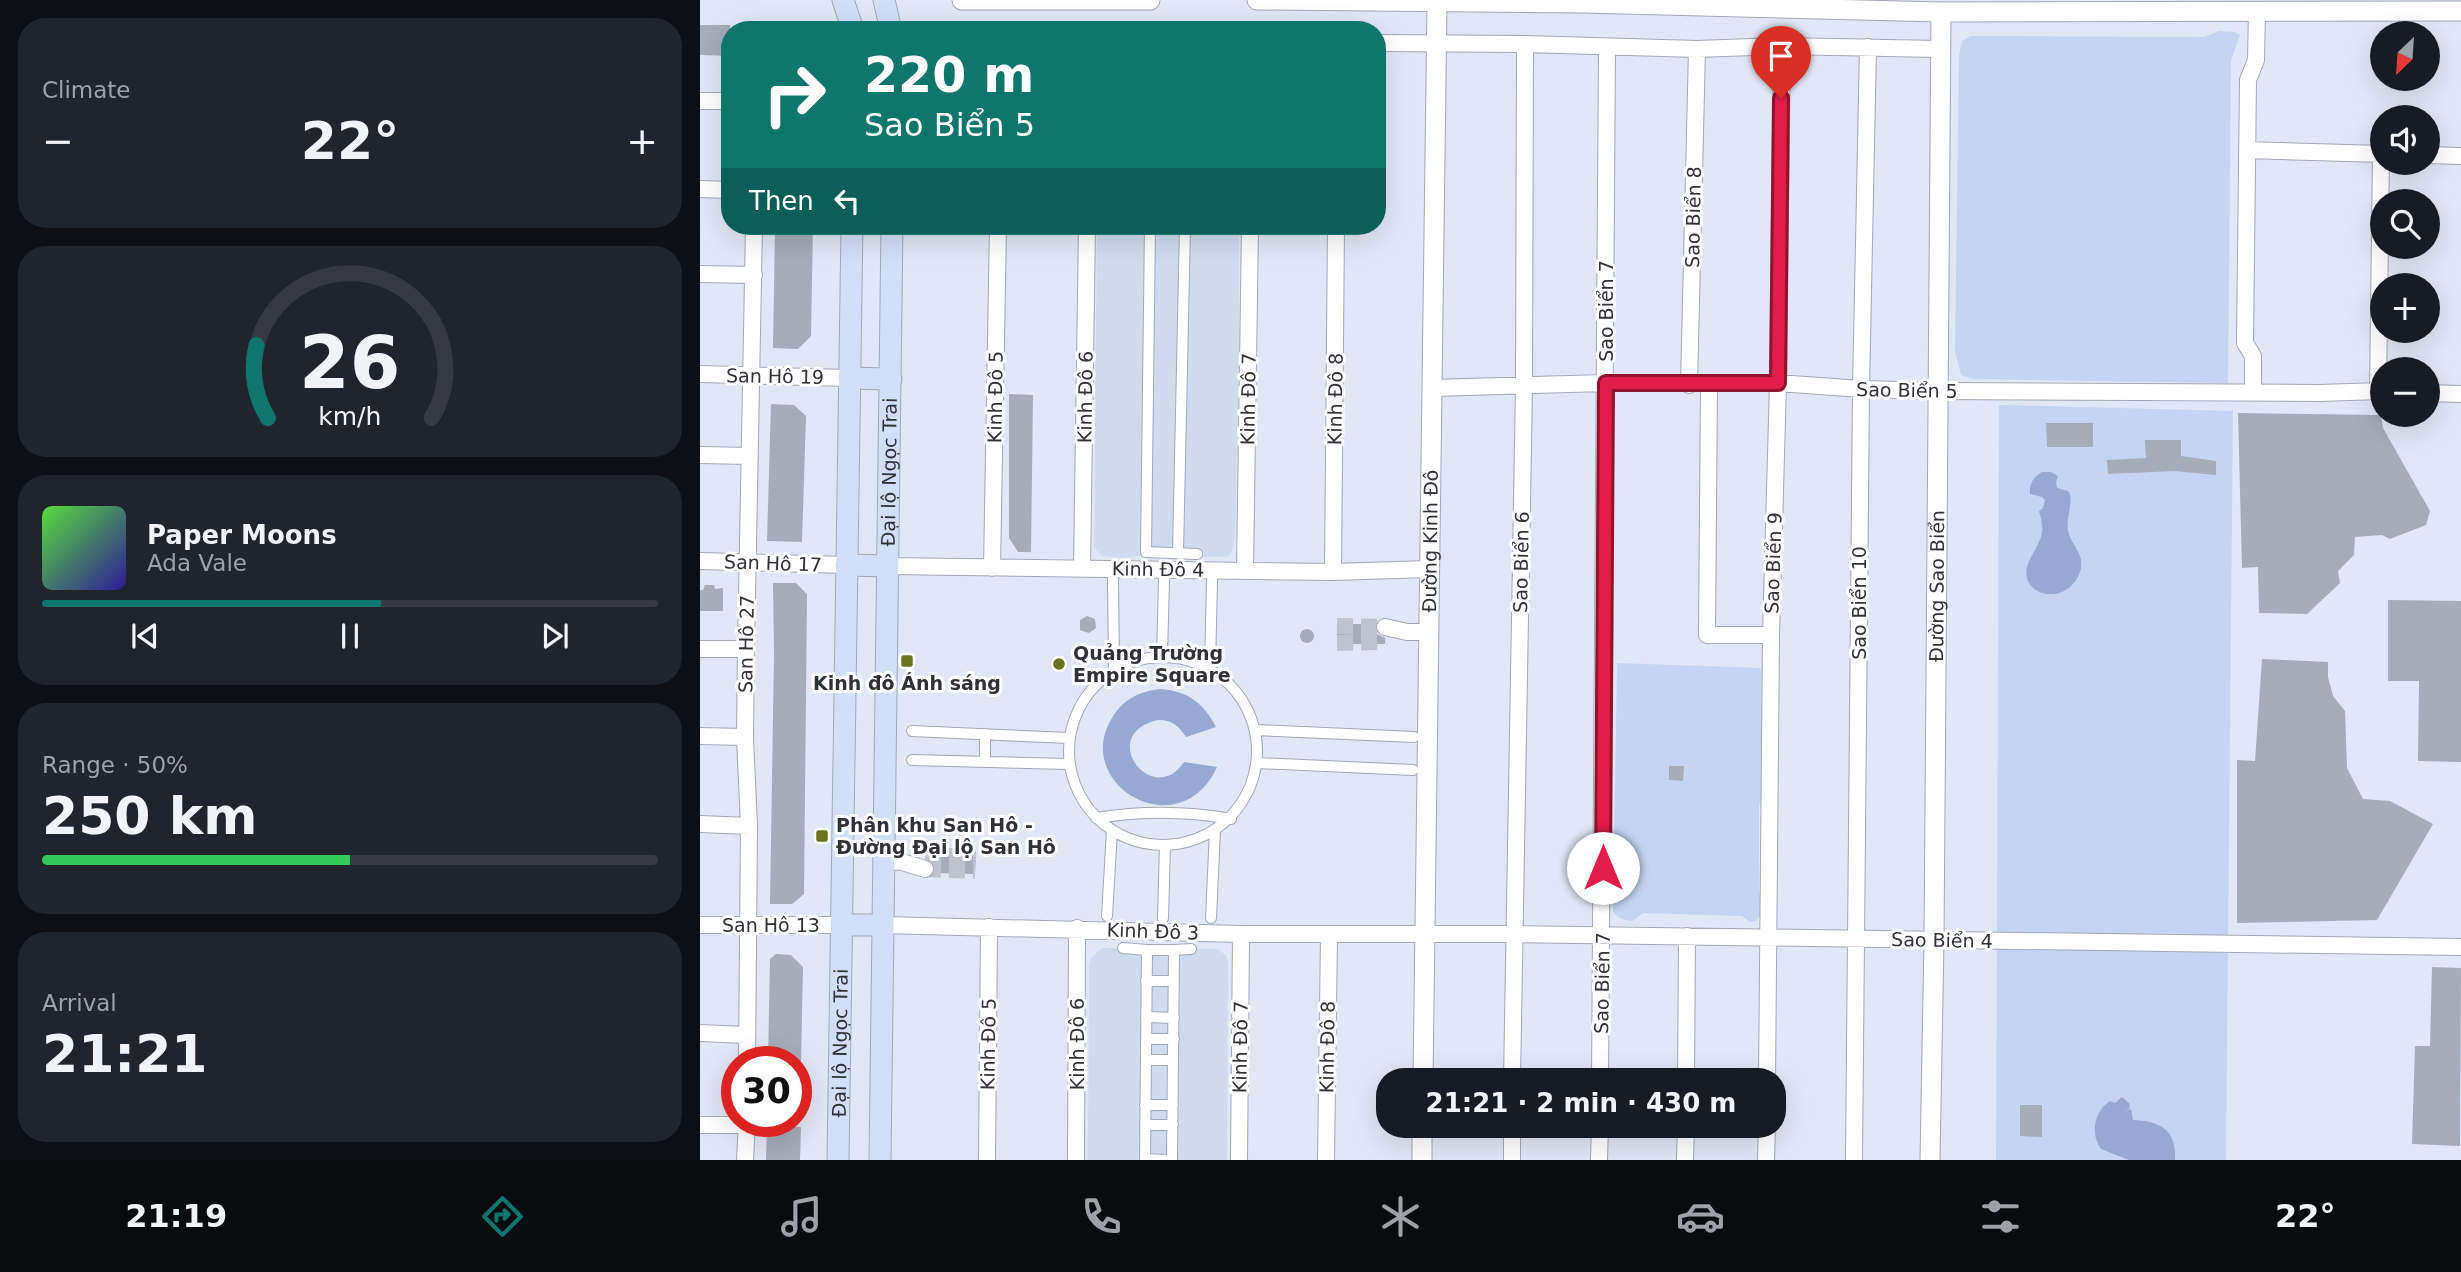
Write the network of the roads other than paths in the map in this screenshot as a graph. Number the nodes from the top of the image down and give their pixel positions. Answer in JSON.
{"nodes":[{"id":1,"x":844,"y":0,"type":"edge"},
{"id":2,"x":884,"y":0,"type":"edge"},
{"id":3,"x":962,"y":0,"type":"edge"},
{"id":4,"x":1068,"y":0,"type":"edge"},
{"id":5,"x":1150,"y":0,"type":"edge"},
{"id":6,"x":1257,"y":0,"type":"edge"},
{"id":7,"x":1437,"y":4,"type":"junction"},
{"id":8,"x":1742,"y":4,"type":"edge"},
{"id":9,"x":1942,"y":6,"type":"edge"},
{"id":10,"x":2257,"y":10,"type":"junction"},
{"id":11,"x":2461,"y":10,"type":"edge"},
{"id":12,"x":850,"y":21,"type":"edge"},
{"id":13,"x":889,"y":21,"type":"edge"},
{"id":14,"x":1386,"y":43,"type":"edge"},
{"id":15,"x":1437,"y":44,"type":"junction"},
{"id":16,"x":1525,"y":44,"type":"junction"},
{"id":17,"x":1782,"y":46,"type":"junction"},
{"id":18,"x":1606,"y":47,"type":"junction"},
{"id":19,"x":1868,"y":47,"type":"junction"},
{"id":20,"x":1939,"y":48,"type":"junction"},
{"id":21,"x":1697,"y":50,"type":"junction"},
{"id":22,"x":700,"y":101,"type":"edge"},
{"id":23,"x":721,"y":101,"type":"edge"},
{"id":24,"x":2247,"y":150,"type":"junction"},
{"id":25,"x":2370,"y":154,"type":"edge"},
{"id":26,"x":2440,"y":155,"type":"edge"},
{"id":27,"x":2461,"y":156,"type":"edge"},
{"id":28,"x":2382,"y":175,"type":"edge"},
{"id":29,"x":700,"y":189,"type":"edge"},
{"id":30,"x":721,"y":190,"type":"edge"},
{"id":31,"x":754,"y":235,"type":"edge"},
{"id":32,"x":852,"y":235,"type":"edge"},
{"id":33,"x":892,"y":235,"type":"edge"},
{"id":34,"x":998,"y":235,"type":"edge"},
{"id":35,"x":1087,"y":235,"type":"edge"},
{"id":36,"x":1150,"y":235,"type":"edge"},
{"id":37,"x":1185,"y":235,"type":"edge"},
{"id":38,"x":1250,"y":235,"type":"edge"},
{"id":39,"x":1336,"y":235,"type":"edge"},
{"id":40,"x":700,"y":274,"type":"edge"},
{"id":41,"x":754,"y":275,"type":"junction"},
{"id":42,"x":2380,"y":357,"type":"edge"},
{"id":43,"x":700,"y":374,"type":"edge"},
{"id":44,"x":751,"y":375,"type":"junction"},
{"id":45,"x":849,"y":378,"type":"junction"},
{"id":46,"x":891,"y":379,"type":"junction"},
{"id":47,"x":1606,"y":383,"type":"junction"},
{"id":48,"x":1778,"y":383,"type":"junction"},
{"id":49,"x":1709,"y":384,"type":"junction"},
{"id":50,"x":1689,"y":385,"type":"junction"},
{"id":51,"x":1524,"y":387,"type":"junction"},
{"id":52,"x":1433,"y":388,"type":"junction"},
{"id":53,"x":1861,"y":389,"type":"junction"},
{"id":54,"x":1937,"y":391,"type":"junction"},
{"id":55,"x":2370,"y":391,"type":"edge"},
{"id":56,"x":2253,"y":392,"type":"junction"},
{"id":57,"x":2440,"y":393,"type":"edge"},
{"id":58,"x":2461,"y":394,"type":"edge"},
{"id":59,"x":700,"y":455,"type":"edge"},
{"id":60,"x":750,"y":456,"type":"junction"},
{"id":61,"x":1178,"y":553,"type":"junction"},
{"id":62,"x":1196,"y":554,"type":"dead end"},
{"id":63,"x":700,"y":561,"type":"edge"},
{"id":64,"x":747,"y":562,"type":"junction"},
{"id":65,"x":846,"y":565,"type":"junction"},
{"id":66,"x":888,"y":566,"type":"junction"},
{"id":67,"x":992,"y":568,"type":"junction"},
{"id":68,"x":1082,"y":568,"type":"junction"},
{"id":69,"x":1429,"y":569,"type":"junction"},
{"id":70,"x":1245,"y":571,"type":"junction"},
{"id":71,"x":1333,"y":572,"type":"junction"},
{"id":72,"x":1113,"y":579,"type":"dead end"},
{"id":73,"x":1164,"y":580,"type":"dead end"},
{"id":74,"x":1212,"y":580,"type":"dead end"},
{"id":75,"x":1428,"y":632,"type":"junction"},
{"id":76,"x":1385,"y":633,"type":"tunnel mouth"},
{"id":77,"x":1771,"y":635,"type":"junction"},
{"id":78,"x":700,"y":649,"type":"edge"},
{"id":79,"x":746,"y":649,"type":"junction"},
{"id":80,"x":1162,"y":656,"type":"junction"},
{"id":81,"x":1210,"y":669,"type":"junction"},
{"id":82,"x":1114,"y":670,"type":"junction"},
{"id":83,"x":1256,"y":730,"type":"junction"},
{"id":84,"x":912,"y":731,"type":"dead end"},
{"id":85,"x":985,"y":734,"type":"junction"},
{"id":86,"x":700,"y":736,"type":"edge"},
{"id":87,"x":745,"y":737,"type":"junction"},
{"id":88,"x":1414,"y":737,"type":"dead end"},
{"id":89,"x":1069,"y":738,"type":"junction"},
{"id":90,"x":912,"y":760,"type":"dead end"},
{"id":91,"x":985,"y":762,"type":"junction"},
{"id":92,"x":1070,"y":764,"type":"junction"},
{"id":93,"x":1257,"y":764,"type":"junction"},
{"id":94,"x":1413,"y":770,"type":"dead end"},
{"id":95,"x":1096,"y":818,"type":"junction"},
{"id":96,"x":1231,"y":819,"type":"junction"},
{"id":97,"x":700,"y":824,"type":"edge"},
{"id":98,"x":749,"y":826,"type":"junction"},
{"id":99,"x":1112,"y":830,"type":"junction"},
{"id":100,"x":1215,"y":830,"type":"junction"},
{"id":101,"x":1165,"y":845,"type":"junction"},
{"id":102,"x":893,"y":862,"type":"junction"},
{"id":103,"x":925,"y":862,"type":"tunnel mouth"},
{"id":104,"x":1107,"y":916,"type":"dead end"},
{"id":105,"x":1163,"y":918,"type":"dead end"},
{"id":106,"x":1211,"y":918,"type":"dead end"},
{"id":107,"x":700,"y":925,"type":"edge"},
{"id":108,"x":841,"y":925,"type":"junction"},
{"id":109,"x":883,"y":925,"type":"junction"},
{"id":110,"x":746,"y":926,"type":"junction"},
{"id":111,"x":989,"y":927,"type":"junction"},
{"id":112,"x":1077,"y":928,"type":"junction"},
{"id":113,"x":1241,"y":934,"type":"junction"},
{"id":114,"x":1424,"y":934,"type":"junction"},
{"id":115,"x":1514,"y":934,"type":"junction"},
{"id":116,"x":1329,"y":935,"type":"junction"},
{"id":117,"x":1603,"y":935,"type":"junction"},
{"id":118,"x":1687,"y":936,"type":"junction"},
{"id":119,"x":1769,"y":938,"type":"junction"},
{"id":120,"x":1857,"y":938,"type":"junction"},
{"id":121,"x":1934,"y":941,"type":"junction"},
{"id":122,"x":2461,"y":947,"type":"edge"},
{"id":123,"x":1123,"y":948,"type":"dead end"},
{"id":124,"x":1191,"y":949,"type":"dead end"},
{"id":125,"x":1147,"y":950,"type":"junction"},
{"id":126,"x":1174,"y":950,"type":"junction"},
{"id":127,"x":1146,"y":981,"type":"junction"},
{"id":128,"x":1174,"y":981,"type":"junction"},
{"id":129,"x":1146,"y":1017,"type":"junction"},
{"id":130,"x":1174,"y":1018,"type":"junction"},
{"id":131,"x":700,"y":1033,"type":"edge"},
{"id":132,"x":746,"y":1035,"type":"junction"},
{"id":133,"x":1146,"y":1039,"type":"junction"},
{"id":134,"x":1174,"y":1039,"type":"junction"},
{"id":135,"x":746,"y":1046,"type":"edge"},
{"id":136,"x":1146,"y":1060,"type":"junction"},
{"id":137,"x":1173,"y":1060,"type":"junction"},
{"id":138,"x":1423,"y":1068,"type":"edge"},
{"id":139,"x":1513,"y":1068,"type":"edge"},
{"id":140,"x":1600,"y":1068,"type":"edge"},
{"id":141,"x":1686,"y":1068,"type":"edge"},
{"id":142,"x":1767,"y":1068,"type":"edge"},
{"id":143,"x":1145,"y":1105,"type":"junction"},
{"id":144,"x":1173,"y":1105,"type":"junction"},
{"id":145,"x":700,"y":1125,"type":"edge"},
{"id":146,"x":721,"y":1125,"type":"edge"},
{"id":147,"x":1145,"y":1125,"type":"junction"},
{"id":148,"x":1172,"y":1125,"type":"junction"},
{"id":149,"x":746,"y":1137,"type":"edge"},
{"id":150,"x":1422,"y":1138,"type":"edge"},
{"id":151,"x":1512,"y":1138,"type":"edge"},
{"id":152,"x":1600,"y":1138,"type":"edge"},
{"id":153,"x":1686,"y":1138,"type":"edge"},
{"id":154,"x":1767,"y":1138,"type":"edge"},
{"id":155,"x":1144,"y":1159,"type":"edge"},
{"id":156,"x":745,"y":1160,"type":"edge"},
{"id":157,"x":838,"y":1160,"type":"edge"},
{"id":158,"x":880,"y":1160,"type":"edge"},
{"id":159,"x":987,"y":1160,"type":"edge"},
{"id":160,"x":1076,"y":1160,"type":"edge"},
{"id":161,"x":1166,"y":1160,"type":"edge"},
{"id":162,"x":1172,"y":1160,"type":"edge"},
{"id":163,"x":1239,"y":1160,"type":"edge"},
{"id":164,"x":1326,"y":1160,"type":"edge"},
{"id":165,"x":1422,"y":1160,"type":"edge"},
{"id":166,"x":1512,"y":1160,"type":"edge"},
{"id":167,"x":1599,"y":1160,"type":"edge"},
{"id":168,"x":1685,"y":1160,"type":"edge"},
{"id":169,"x":1766,"y":1160,"type":"edge"},
{"id":170,"x":1854,"y":1160,"type":"edge"},
{"id":171,"x":1930,"y":1160,"type":"edge"}],
"edges":[{"from":1,"to":12,"type":"main road"},
{"from":2,"to":13,"type":"main road"},
{"from":3,"to":4,"type":"street"},
{"from":4,"to":5,"type":"street"},
{"from":6,"to":7,"type":"street"},
{"from":7,"to":8,"type":"street"},
{"from":7,"to":15,"type":"street","name":"Đường Kinh Đô"},
{"from":8,"to":9,"type":"street"},
{"from":9,"to":10,"type":"street"},
{"from":9,"to":20,"type":"street","name":"Đường Sao Biển"},
{"from":10,"to":11,"type":"street"},
{"from":10,"to":24,"type":"street"},
{"from":14,"to":15,"type":"street"},
{"from":15,"to":16,"type":"street"},
{"from":15,"to":52,"type":"street","name":"Đường Kinh Đô"},
{"from":16,"to":18,"type":"street"},
{"from":16,"to":51,"type":"street","name":"Sao Biển 6"},
{"from":17,"to":19,"type":"street"},
{"from":17,"to":21,"type":"street"},
{"from":17,"to":48,"type":"street","name":"Sao Biển 9"},
{"from":18,"to":21,"type":"street"},
{"from":18,"to":47,"type":"street","name":"Sao Biển 7"},
{"from":19,"to":20,"type":"street"},
{"from":19,"to":53,"type":"street","name":"Sao Biển 10"},
{"from":20,"to":54,"type":"street","name":"Đường Sao Biển"},
{"from":21,"to":50,"type":"street","name":"Sao Biển 8"},
{"from":22,"to":23,"type":"street"},
{"from":24,"to":25,"type":"street"},
{"from":24,"to":56,"type":"street"},
{"from":26,"to":27,"type":"street"},
{"from":28,"to":42,"type":"street"},
{"from":29,"to":30,"type":"street"},
{"from":31,"to":41,"type":"street","name":"San Hô 27"},
{"from":32,"to":45,"type":"main road","name":"Đại lộ Ngọc Trai"},
{"from":33,"to":46,"type":"main road","name":"Đại lộ Ngọc Trai"},
{"from":34,"to":67,"type":"street","name":"Kinh Đô 5"},
{"from":35,"to":68,"type":"street","name":"Kinh Đô 6"},
{"from":36,"to":61,"type":"street"},
{"from":37,"to":61,"type":"street"},
{"from":38,"to":70,"type":"street","name":"Kinh Đô 7"},
{"from":39,"to":71,"type":"street","name":"Kinh Đô 8"},
{"from":40,"to":41,"type":"street"},
{"from":41,"to":44,"type":"street","name":"San Hô 27"},
{"from":43,"to":44,"type":"street","name":"San Hô 19"},
{"from":44,"to":45,"type":"street","name":"San Hô 19"},
{"from":44,"to":60,"type":"street","name":"San Hô 27"},
{"from":45,"to":46,"type":"main road","name":"Đại lộ Ngọc Trai"},
{"from":45,"to":65,"type":"main road","name":"Đại lộ Ngọc Trai"},
{"from":46,"to":66,"type":"main road","name":"Đại lộ Ngọc Trai"},
{"from":47,"to":50,"type":"street","name":"Sao Biển 5"},
{"from":47,"to":51,"type":"street","name":"Sao Biển 5"},
{"from":47,"to":117,"type":"street","name":"Sao Biển 7"},
{"from":48,"to":49,"type":"street","name":"Sao Biển 5"},
{"from":48,"to":53,"type":"street","name":"Sao Biển 5"},
{"from":48,"to":77,"type":"street","name":"Sao Biển 9"},
{"from":49,"to":50,"type":"street","name":"Sao Biển 5"},
{"from":49,"to":77,"type":"street"},
{"from":51,"to":52,"type":"street","name":"Sao Biển 5"},
{"from":51,"to":115,"type":"street","name":"Sao Biển 6"},
{"from":52,"to":69,"type":"street","name":"Đường Kinh Đô"},
{"from":53,"to":54,"type":"street","name":"Sao Biển 5"},
{"from":53,"to":120,"type":"street","name":"Sao Biển 10"},
{"from":54,"to":56,"type":"street","name":"Sao Biển 5"},
{"from":54,"to":121,"type":"street","name":"Đường Sao Biển"},
{"from":55,"to":56,"type":"street","name":"Sao Biển 5"},
{"from":57,"to":58,"type":"street"},
{"from":59,"to":60,"type":"street"},
{"from":60,"to":64,"type":"street","name":"San Hô 27"},
{"from":61,"to":62,"type":"street"},
{"from":63,"to":64,"type":"street","name":"San Hô 17"},
{"from":64,"to":65,"type":"street","name":"San Hô 17"},
{"from":64,"to":79,"type":"street","name":"San Hô 27"},
{"from":65,"to":66,"type":"main road","name":"Đại lộ Ngọc Trai"},
{"from":65,"to":108,"type":"main road","name":"Đại lộ Ngọc Trai"},
{"from":66,"to":67,"type":"street","name":"Kinh Đô 4"},
{"from":66,"to":102,"type":"main road","name":"Đại lộ Ngọc Trai"},
{"from":67,"to":68,"type":"street","name":"Kinh Đô 4"},
{"from":68,"to":70,"type":"street","name":"Kinh Đô 4"},
{"from":69,"to":71,"type":"street","name":"Kinh Đô 4"},
{"from":69,"to":75,"type":"street","name":"Đường Kinh Đô"},
{"from":70,"to":71,"type":"street","name":"Kinh Đô 4"},
{"from":72,"to":82,"type":"street"},
{"from":73,"to":80,"type":"street"},
{"from":74,"to":81,"type":"street"},
{"from":75,"to":76,"type":"street"},
{"from":75,"to":114,"type":"street","name":"Đường Kinh Đô"},
{"from":77,"to":119,"type":"street","name":"Sao Biển 9"},
{"from":78,"to":79,"type":"street"},
{"from":79,"to":87,"type":"street","name":"San Hô 27"},
{"from":80,"to":81,"type":"street"},
{"from":80,"to":82,"type":"street"},
{"from":81,"to":83,"type":"street"},
{"from":82,"to":89,"type":"street"},
{"from":83,"to":88,"type":"street"},
{"from":83,"to":93,"type":"street"},
{"from":84,"to":85,"type":"street"},
{"from":85,"to":89,"type":"street"},
{"from":85,"to":91,"type":"street"},
{"from":86,"to":87,"type":"street"},
{"from":87,"to":98,"type":"street","name":"San Hô 27"},
{"from":89,"to":92,"type":"street"},
{"from":90,"to":91,"type":"street"},
{"from":91,"to":92,"type":"street"},
{"from":92,"to":95,"type":"street"},
{"from":93,"to":94,"type":"street"},
{"from":93,"to":96,"type":"street"},
{"from":95,"to":96,"type":"street"},
{"from":95,"to":99,"type":"street"},
{"from":96,"to":100,"type":"street"},
{"from":97,"to":98,"type":"street"},
{"from":98,"to":110,"type":"street","name":"San Hô 27"},
{"from":99,"to":101,"type":"street"},
{"from":99,"to":104,"type":"street"},
{"from":100,"to":101,"type":"street"},
{"from":100,"to":106,"type":"street"},
{"from":101,"to":105,"type":"street"},
{"from":102,"to":103,"type":"street"},
{"from":102,"to":109,"type":"main road","name":"Đại lộ Ngọc Trai"},
{"from":107,"to":110,"type":"street","name":"San Hô 13"},
{"from":108,"to":109,"type":"main road"},
{"from":108,"to":110,"type":"street","name":"San Hô 13"},
{"from":108,"to":157,"type":"main road","name":"Đại lộ Ngọc Trai"},
{"from":109,"to":111,"type":"street","name":"Kinh Đô 3"},
{"from":109,"to":158,"type":"main road","name":"Đại lộ Ngọc Trai"},
{"from":110,"to":132,"type":"street","name":"San Hô 27"},
{"from":111,"to":112,"type":"street","name":"Kinh Đô 3"},
{"from":111,"to":159,"type":"street","name":"Kinh Đô 5"},
{"from":112,"to":113,"type":"street","name":"Kinh Đô 3"},
{"from":112,"to":160,"type":"street","name":"Kinh Đô 6"},
{"from":113,"to":116,"type":"street","name":"Kinh Đô 3"},
{"from":113,"to":163,"type":"street","name":"Kinh Đô 7"},
{"from":114,"to":115,"type":"street","name":"Sao Biển 4"},
{"from":114,"to":116,"type":"street","name":"Kinh Đô 3"},
{"from":114,"to":138,"type":"street","name":"Đường Kinh Đô"},
{"from":115,"to":117,"type":"street","name":"Sao Biển 4"},
{"from":115,"to":139,"type":"street","name":"Sao Biển 6"},
{"from":116,"to":164,"type":"street","name":"Kinh Đô 8"},
{"from":117,"to":118,"type":"street","name":"Sao Biển 4"},
{"from":117,"to":140,"type":"street","name":"Sao Biển 7"},
{"from":118,"to":119,"type":"street","name":"Sao Biển 4"},
{"from":118,"to":141,"type":"street"},
{"from":119,"to":120,"type":"street","name":"Sao Biển 4"},
{"from":119,"to":142,"type":"street","name":"Sao Biển 9"},
{"from":120,"to":121,"type":"street","name":"Sao Biển 4"},
{"from":120,"to":170,"type":"street","name":"Sao Biển 10"},
{"from":121,"to":122,"type":"street","name":"Sao Biển 4"},
{"from":121,"to":171,"type":"street","name":"Đường Sao Biển"},
{"from":123,"to":125,"type":"street"},
{"from":124,"to":126,"type":"street"},
{"from":125,"to":126,"type":"street"},
{"from":125,"to":127,"type":"street"},
{"from":126,"to":128,"type":"street"},
{"from":127,"to":128,"type":"street"},
{"from":127,"to":129,"type":"street"},
{"from":128,"to":130,"type":"street"},
{"from":129,"to":130,"type":"street"},
{"from":129,"to":133,"type":"street"},
{"from":130,"to":134,"type":"street"},
{"from":131,"to":132,"type":"street"},
{"from":132,"to":135,"type":"street","name":"San Hô 27"},
{"from":133,"to":134,"type":"street"},
{"from":133,"to":136,"type":"street"},
{"from":134,"to":137,"type":"street"},
{"from":136,"to":137,"type":"street"},
{"from":136,"to":143,"type":"street"},
{"from":137,"to":144,"type":"street"},
{"from":143,"to":144,"type":"street"},
{"from":143,"to":147,"type":"street"},
{"from":144,"to":148,"type":"street"},
{"from":145,"to":146,"type":"street"},
{"from":147,"to":148,"type":"street"},
{"from":147,"to":155,"type":"street"},
{"from":148,"to":162,"type":"street"},
{"from":149,"to":156,"type":"street"},
{"from":150,"to":165,"type":"street"},
{"from":151,"to":166,"type":"street"},
{"from":152,"to":167,"type":"street"},
{"from":153,"to":168,"type":"street"},
{"from":154,"to":169,"type":"street"},
{"from":155,"to":161,"type":"street"}]}
